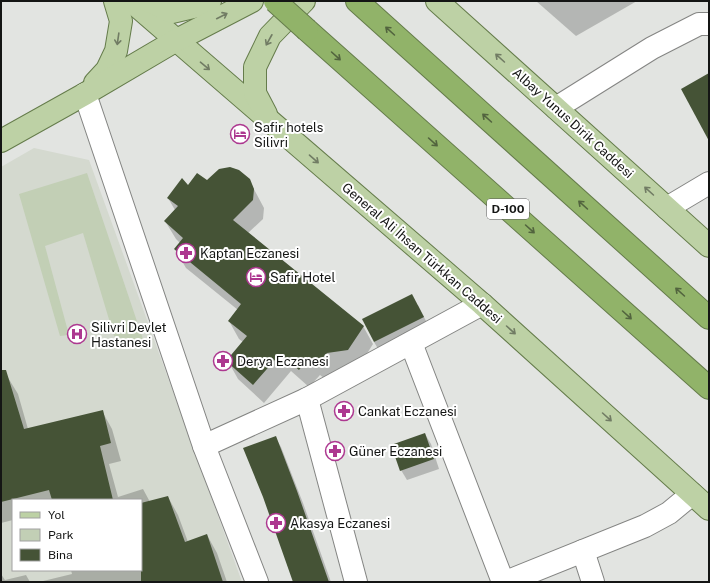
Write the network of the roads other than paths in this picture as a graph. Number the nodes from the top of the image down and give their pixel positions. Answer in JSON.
{"nodes":[{"id":1,"x":115,"y":1,"type":"edge"},
{"id":2,"x":130,"y":1,"type":"edge"},
{"id":3,"x":149,"y":1,"type":"edge"},
{"id":4,"x":210,"y":1,"type":"edge"},
{"id":5,"x":252,"y":1,"type":"edge"},
{"id":6,"x":275,"y":1,"type":"edge"},
{"id":7,"x":304,"y":1,"type":"edge"},
{"id":8,"x":357,"y":1,"type":"edge"},
{"id":9,"x":437,"y":1,"type":"edge"},
{"id":10,"x":709,"y":24,"type":"edge"},
{"id":11,"x":175,"y":41,"type":"junction"},
{"id":12,"x":85,"y":94,"type":"junction"},
{"id":13,"x":556,"y":108,"type":"junction"},
{"id":14,"x":268,"y":120,"type":"junction"},
{"id":15,"x":1,"y":141,"type":"edge"},
{"id":16,"x":709,"y":183,"type":"edge"},
{"id":17,"x":667,"y":208,"type":"junction"},
{"id":18,"x":709,"y":246,"type":"edge"},
{"id":19,"x":482,"y":304,"type":"junction"},
{"id":20,"x":709,"y":318,"type":"edge"},
{"id":21,"x":411,"y":343,"type":"junction"},
{"id":22,"x":709,"y":388,"type":"edge"},
{"id":23,"x":307,"y":399,"type":"junction"},
{"id":24,"x":204,"y":446,"type":"junction"},
{"id":25,"x":692,"y":494,"type":"junction"},
{"id":26,"x":709,"y":509,"type":"edge"},
{"id":27,"x":583,"y":551,"type":"junction"},
{"id":28,"x":257,"y":582,"type":"edge"},
{"id":29,"x":356,"y":582,"type":"edge"},
{"id":30,"x":503,"y":582,"type":"edge"},
{"id":31,"x":506,"y":582,"type":"edge"},
{"id":32,"x":592,"y":582,"type":"edge"}],
"edges":[{"from":1,"to":12,"type":"main road","one_way":true},
{"from":2,"to":11,"type":"main road","name":"General Ali İhsan Türkkan Caddesi"},
{"from":3,"to":4,"type":"main road"},
{"from":11,"to":5,"type":"main road","one_way":true},
{"from":6,"to":22,"type":"highway","number":"D-100","one_way":true,"bridge":true},
{"from":7,"to":14,"type":"main road","one_way":true},
{"from":20,"to":8,"type":"highway","one_way":true},
{"from":13,"to":9,"type":"main road","name":"Albay Yunus Dirik Caddesi","one_way":true},
{"from":10,"to":13,"type":"street"},
{"from":11,"to":12,"type":"main road"},
{"from":11,"to":14,"type":"main road","name":"General Ali İhsan Türkkan Caddesi","one_way":true},
{"from":12,"to":15,"type":"main road"},
{"from":12,"to":24,"type":"street"},
{"from":17,"to":13,"type":"main road","name":"Albay Yunus Dirik Caddesi","one_way":true},
{"from":14,"to":19,"type":"main road","name":"General Ali İhsan Türkkan Caddesi","one_way":true},
{"from":16,"to":17,"type":"street"},
{"from":17,"to":18,"type":"main road","name":"Albay Yunus Dirik Caddesi"},
{"from":19,"to":21,"type":"street"},
{"from":19,"to":25,"type":"main road","name":"General Ali İhsan Türkkan Caddesi","one_way":true},
{"from":21,"to":23,"type":"street"},
{"from":21,"to":30,"type":"street"},
{"from":23,"to":24,"type":"street"},
{"from":23,"to":29,"type":"street"},
{"from":24,"to":28,"type":"street"},
{"from":25,"to":26,"type":"main road","name":"General Ali İhsan Türkkan Caddesi"},
{"from":25,"to":27,"type":"street"},
{"from":27,"to":31,"type":"street"},
{"from":27,"to":32,"type":"street"}]}
